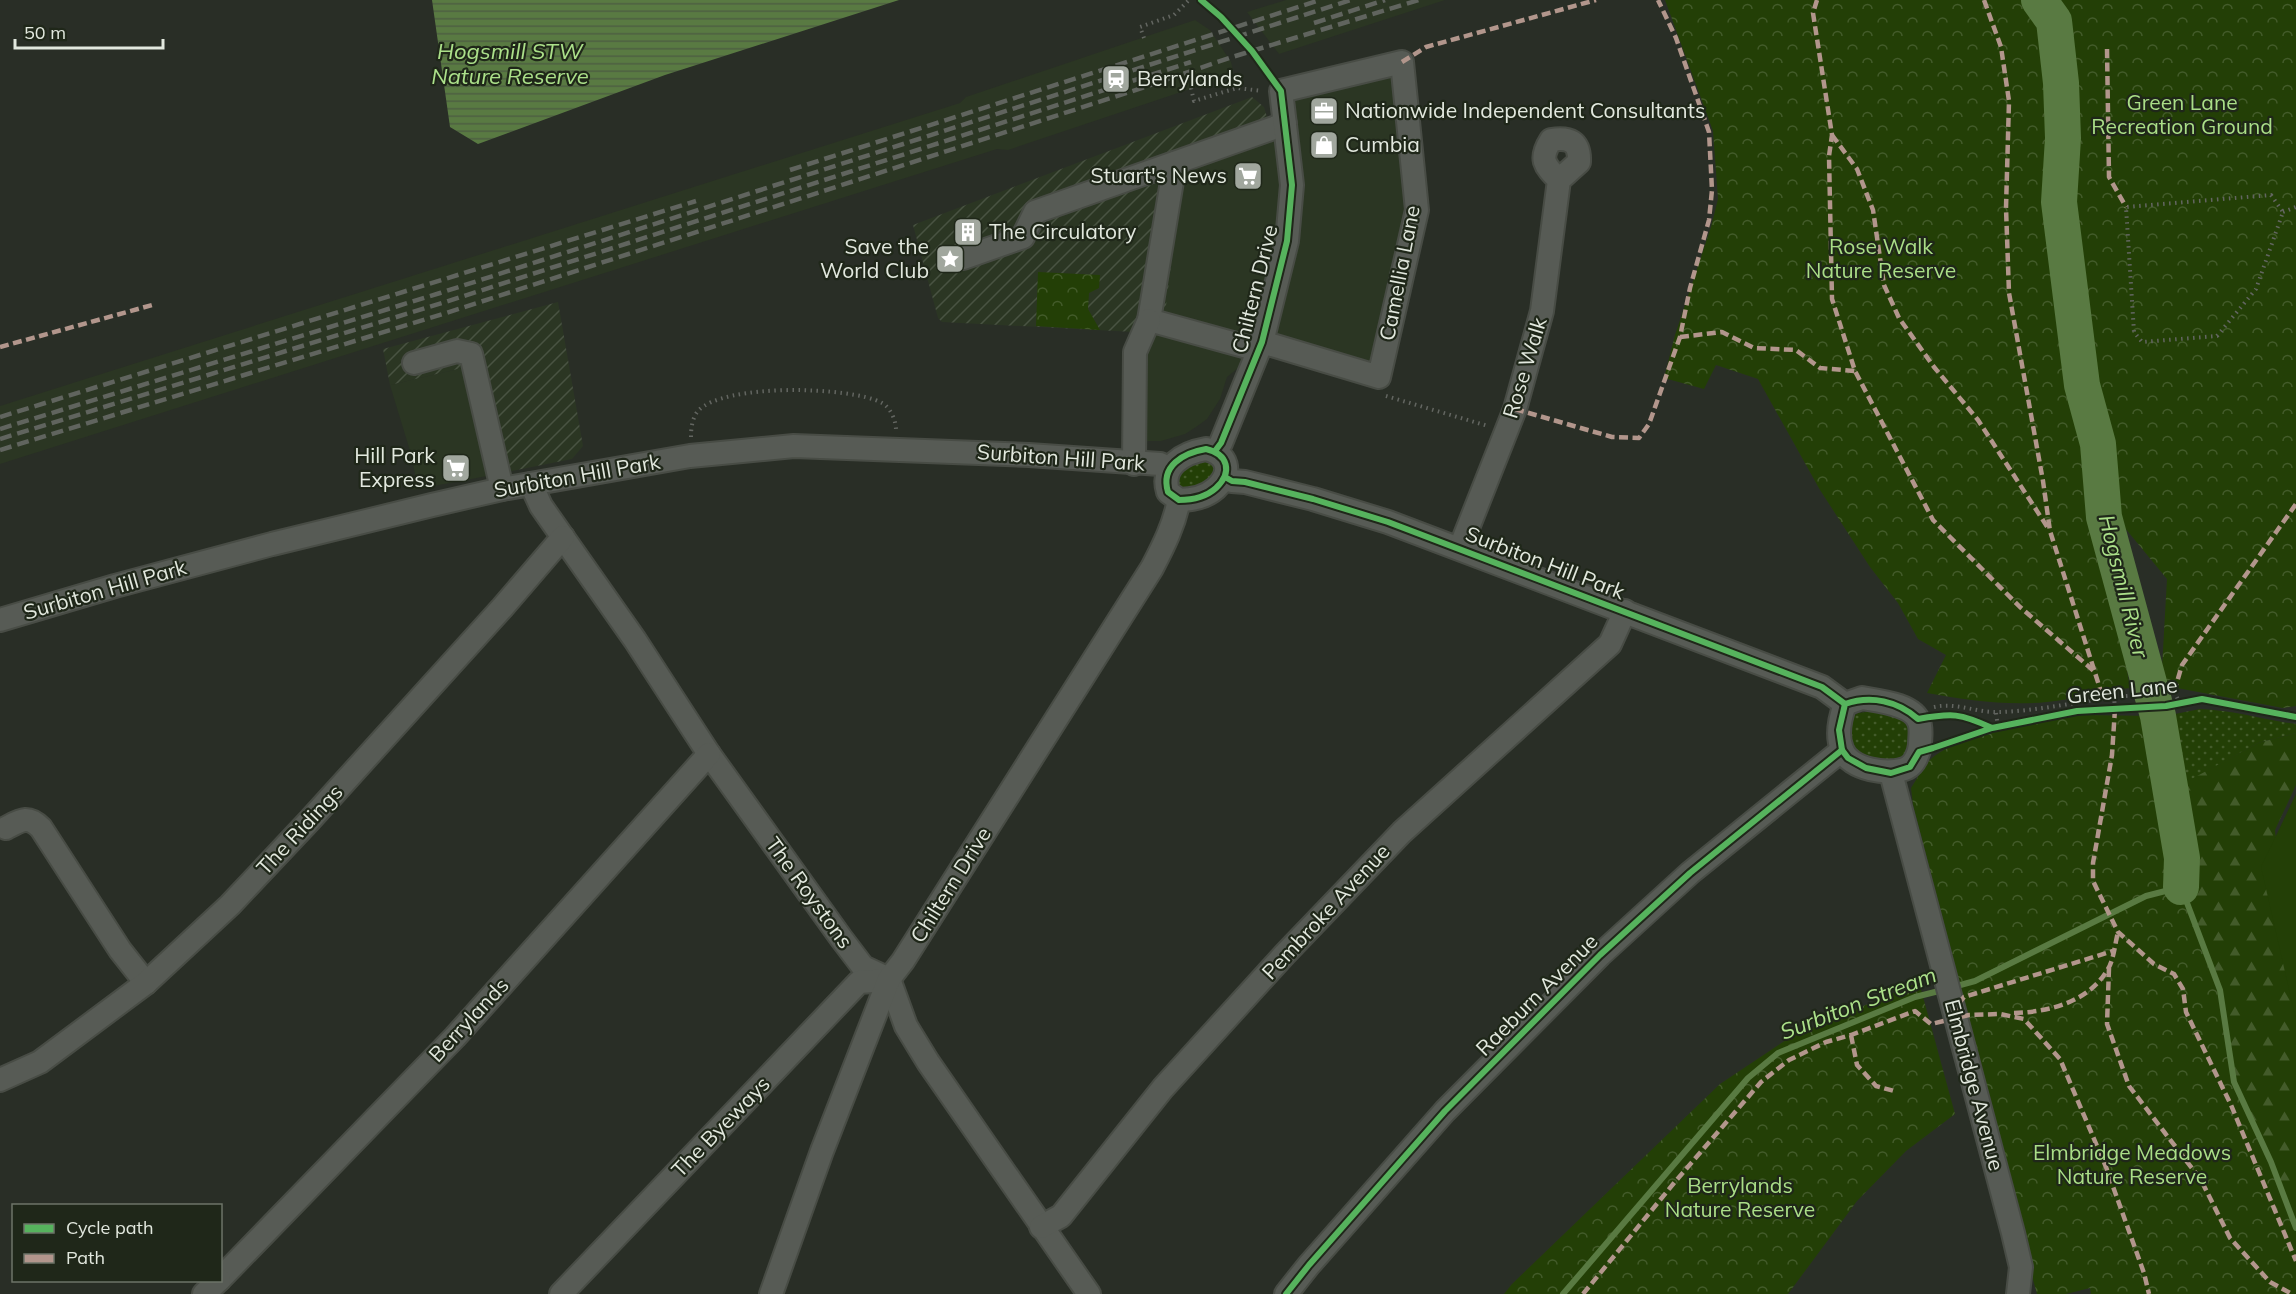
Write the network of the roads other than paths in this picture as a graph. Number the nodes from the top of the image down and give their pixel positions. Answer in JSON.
{"nodes":[{"id":1,"x":1270,"y":92,"type":"joint"},
{"id":2,"x":1285,"y":124,"type":"junction"},
{"id":3,"x":1175,"y":163,"type":"junction"},
{"id":4,"x":1558,"y":180,"type":"dead end"},
{"id":5,"x":963,"y":258,"type":"dead end"},
{"id":6,"x":1149,"y":320,"type":"junction"},
{"id":7,"x":1260,"y":346,"type":"junction"},
{"id":8,"x":414,"y":363,"type":"dead end"},
{"id":9,"x":1215,"y":451,"type":"junction"},
{"id":10,"x":1134,"y":464,"type":"junction"},
{"id":11,"x":1170,"y":468,"type":"junction"},
{"id":12,"x":1225,"y":477,"type":"junction"},
{"id":13,"x":531,"y":484,"type":"junction"},
{"id":14,"x":502,"y":489,"type":"junction"},
{"id":15,"x":1179,"y":500,"type":"junction"},
{"id":16,"x":563,"y":537,"type":"junction"},
{"id":17,"x":1460,"y":548,"type":"junction"},
{"id":18,"x":1625,"y":611,"type":"junction"},
{"id":19,"x":0,"y":620,"type":"edge"},
{"id":20,"x":1845,"y":704,"type":"junction"},
{"id":21,"x":1842,"y":750,"type":"junction"},
{"id":22,"x":710,"y":754,"type":"junction"},
{"id":23,"x":1892,"y":773,"type":"junction"},
{"id":24,"x":6,"y":828,"type":"dead end"},
{"id":25,"x":890,"y":980,"type":"junction"},
{"id":26,"x":146,"y":983,"type":"junction"},
{"id":27,"x":0,"y":1080,"type":"edge"},
{"id":28,"x":1041,"y":1227,"type":"junction"},
{"id":29,"x":222,"y":1278,"type":"edge"},
{"id":30,"x":218,"y":1282,"type":"edge"},
{"id":31,"x":204,"y":1294,"type":"edge"},
{"id":32,"x":561,"y":1294,"type":"edge"},
{"id":33,"x":771,"y":1294,"type":"edge"},
{"id":34,"x":1089,"y":1294,"type":"edge"},
{"id":35,"x":1286,"y":1294,"type":"edge"},
{"id":36,"x":2018,"y":1294,"type":"edge"}],
"edges":[{"from":1,"to":2,"type":"street","name":"Chiltern Drive"},
{"from":1,"to":7,"type":"street","name":"Camellia Lane"},
{"from":2,"to":3,"type":"street"},
{"from":2,"to":7,"type":"street","name":"Chiltern Drive"},
{"from":3,"to":5,"type":"street"},
{"from":3,"to":6,"type":"street"},
{"from":4,"to":17,"type":"street","name":"Rose Walk"},
{"from":6,"to":7,"type":"street"},
{"from":6,"to":10,"type":"street"},
{"from":7,"to":9,"type":"street","name":"Chiltern Drive"},
{"from":8,"to":14,"type":"street"},
{"from":9,"to":11,"type":"street","name":"Surbiton Hill Park"},
{"from":9,"to":12,"type":"street"},
{"from":10,"to":11,"type":"street","name":"Surbiton Hill Park"},
{"from":10,"to":13,"type":"street","name":"Surbiton Hill Park"},
{"from":11,"to":15,"type":"street","name":"Surbiton Hill Park"},
{"from":12,"to":15,"type":"street"},
{"from":12,"to":17,"type":"street","name":"Surbiton Hill Park"},
{"from":13,"to":14,"type":"street","name":"Surbiton Hill Park"},
{"from":13,"to":16,"type":"street","name":"The Roystons"},
{"from":14,"to":19,"type":"street","name":"Surbiton Hill Park"},
{"from":15,"to":25,"type":"street","name":"Chiltern Drive"},
{"from":16,"to":22,"type":"street","name":"The Roystons"},
{"from":16,"to":26,"type":"street","name":"The Ridings"},
{"from":17,"to":18,"type":"street","name":"Surbiton Hill Park"},
{"from":18,"to":20,"type":"street","name":"Surbiton Hill Park"},
{"from":18,"to":28,"type":"street","name":"Pembroke Avenue"},
{"from":20,"to":21,"type":"street"},
{"from":20,"to":23,"type":"street"},
{"from":21,"to":23,"type":"street"},
{"from":21,"to":35,"type":"street","name":"Raeburn Avenue"},
{"from":22,"to":25,"type":"street","name":"The Roystons"},
{"from":22,"to":29,"type":"street","name":"Berrylands"},
{"from":23,"to":36,"type":"street","name":"Elmbridge Avenue"},
{"from":24,"to":26,"type":"street"},
{"from":25,"to":28,"type":"street"},
{"from":25,"to":32,"type":"street","name":"The Byeways"},
{"from":25,"to":33,"type":"street","name":"Chiltern Drive"},
{"from":26,"to":27,"type":"street","name":"The Ridings"},
{"from":28,"to":34,"type":"street"},
{"from":30,"to":31,"type":"street","name":"Berrylands"}]}
